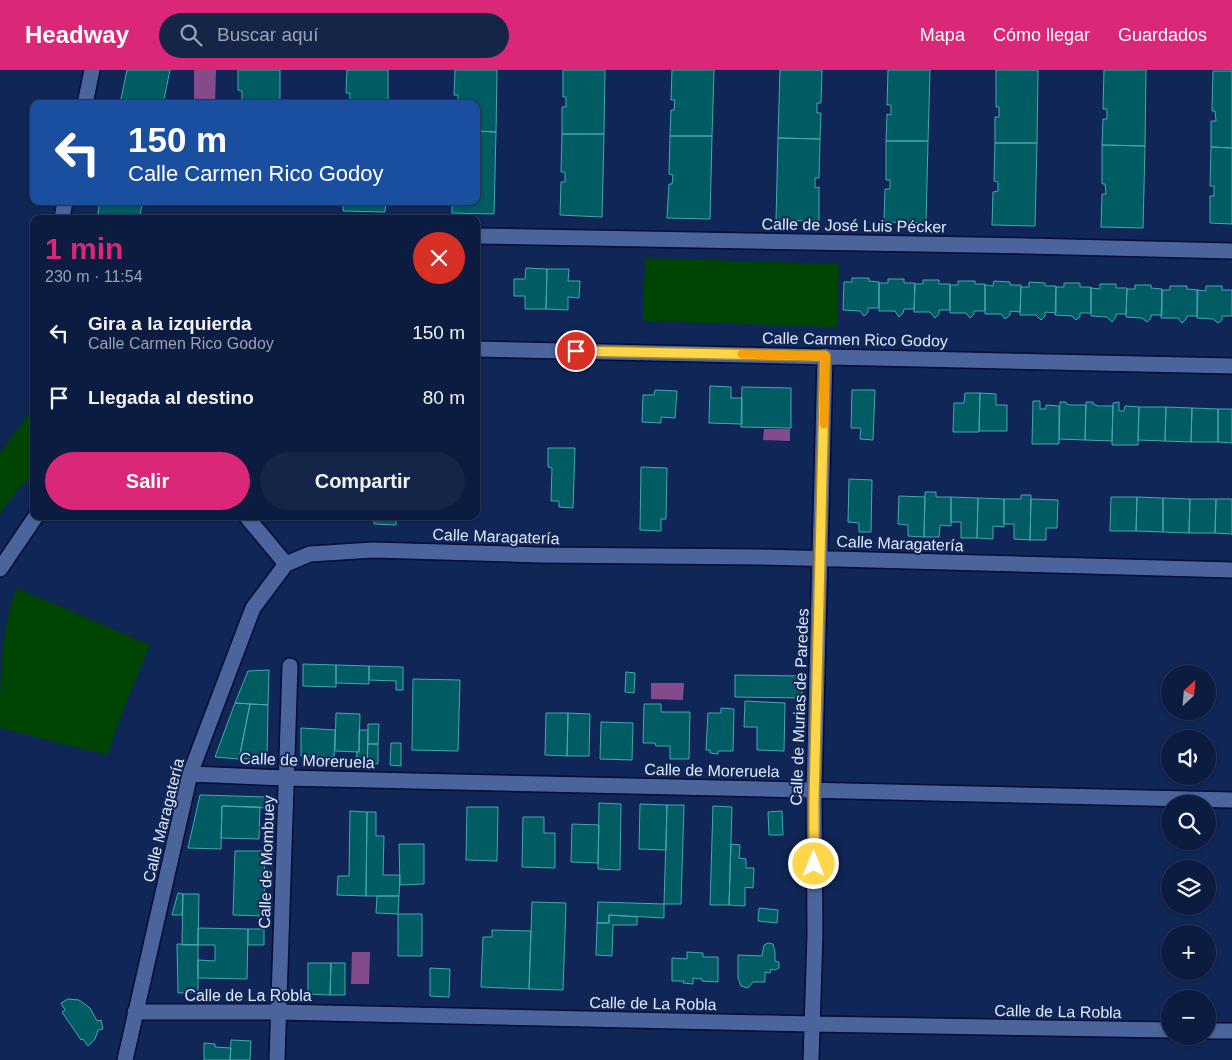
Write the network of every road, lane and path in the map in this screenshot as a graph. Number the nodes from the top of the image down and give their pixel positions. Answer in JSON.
{"nodes":[{"id":1,"x":92,"y":70,"type":"edge"},
{"id":2,"x":86,"y":100,"type":"edge"},
{"id":3,"x":480,"y":236,"type":"edge"},
{"id":4,"x":1232,"y":251,"type":"edge"},
{"id":5,"x":480,"y":350,"type":"edge"},
{"id":6,"x":825,"y":356,"type":"junction"},
{"id":7,"x":1232,"y":366,"type":"edge"},
{"id":8,"x":33,"y":520,"type":"edge"},
{"id":9,"x":249,"y":520,"type":"edge"},
{"id":10,"x":821,"y":559,"type":"junction"},
{"id":11,"x":286,"y":564,"type":"junction"},
{"id":12,"x":0,"y":569,"type":"edge"},
{"id":13,"x":1232,"y":570,"type":"edge"},
{"id":14,"x":290,"y":666,"type":"dead end"},
{"id":15,"x":190,"y":774,"type":"junction"},
{"id":16,"x":286,"y":778,"type":"junction"},
{"id":17,"x":814,"y":790,"type":"junction"},
{"id":18,"x":1232,"y":800,"type":"edge"},
{"id":19,"x":135,"y":1012,"type":"junction"},
{"id":20,"x":278,"y":1012,"type":"junction"},
{"id":21,"x":812,"y":1024,"type":"junction"},
{"id":22,"x":1161,"y":1030,"type":"edge"},
{"id":23,"x":1216,"y":1031,"type":"edge"},
{"id":24,"x":1232,"y":1031,"type":"edge"},
{"id":25,"x":125,"y":1060,"type":"edge"},
{"id":26,"x":277,"y":1060,"type":"edge"},
{"id":27,"x":811,"y":1060,"type":"edge"}],
"edges":[{"from":1,"to":2,"type":"street"},
{"from":3,"to":4,"type":"street","name":"Calle de José Luis Pécker"},
{"from":5,"to":6,"type":"street","name":"Calle Carmen Rico Godoy"},
{"from":6,"to":7,"type":"street","name":"Calle Carmen Rico Godoy"},
{"from":6,"to":10,"type":"street","name":"Calle de Murias de Paredes"},
{"from":8,"to":12,"type":"street"},
{"from":9,"to":11,"type":"street"},
{"from":10,"to":11,"type":"street","name":"Calle Maragatería"},
{"from":10,"to":13,"type":"street","name":"Calle Maragatería"},
{"from":10,"to":17,"type":"street","name":"Calle de Murias de Paredes"},
{"from":11,"to":15,"type":"street","name":"Calle Maragatería"},
{"from":14,"to":16,"type":"street","name":"Calle de Mombuey"},
{"from":15,"to":16,"type":"street","name":"Calle de Moreruela"},
{"from":15,"to":19,"type":"street","name":"Calle Maragatería"},
{"from":16,"to":17,"type":"street","name":"Calle de Moreruela"},
{"from":16,"to":20,"type":"street","name":"Calle de Mombuey"},
{"from":17,"to":18,"type":"street","name":"Calle de Moreruela"},
{"from":17,"to":21,"type":"street","name":"Calle de Murias de Paredes"},
{"from":19,"to":20,"type":"street","name":"Calle de La Robla"},
{"from":19,"to":25,"type":"street","name":"Calle Maragatería"},
{"from":20,"to":21,"type":"street","name":"Calle de La Robla"},
{"from":20,"to":26,"type":"street","name":"Calle de Mombuey"},
{"from":21,"to":22,"type":"street","name":"Calle de La Robla"},
{"from":21,"to":27,"type":"street","name":"Calle de Murias de Paredes"},
{"from":23,"to":24,"type":"street"}]}
